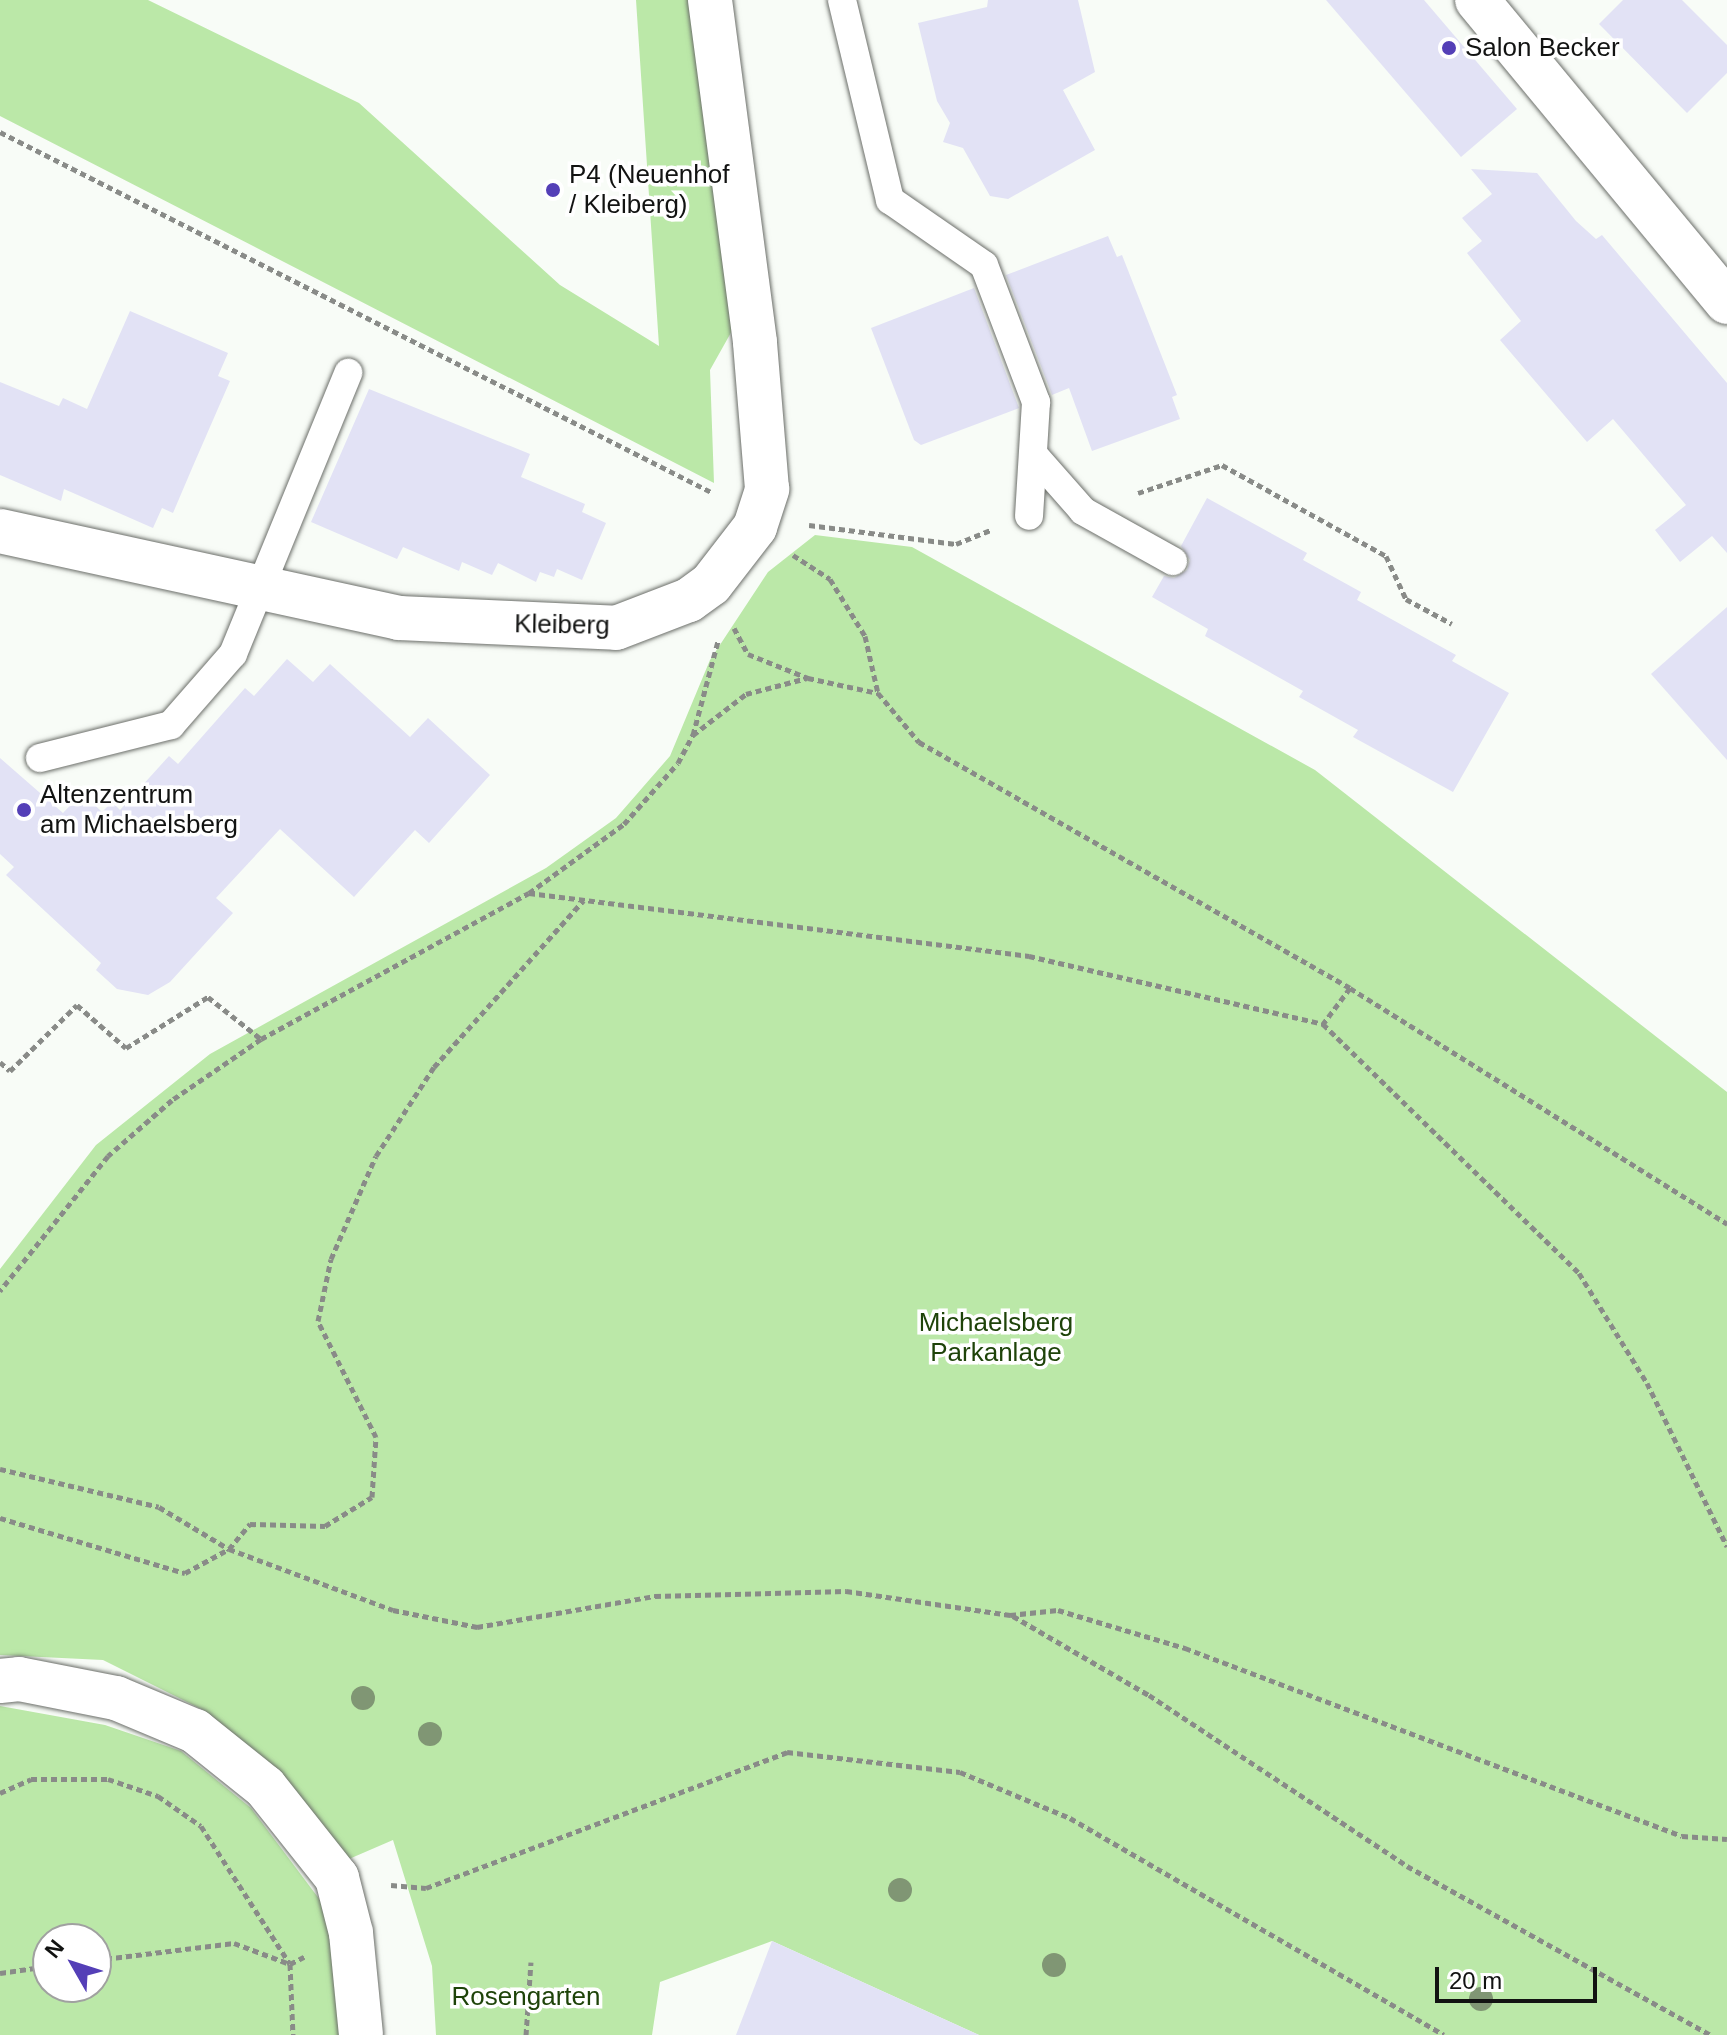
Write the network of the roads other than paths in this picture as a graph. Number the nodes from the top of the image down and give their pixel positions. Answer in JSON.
{"nodes":[{"id":1,"x":710,"y":0,"type":"edge"},
{"id":2,"x":842,"y":0,"type":"edge"},
{"id":3,"x":1477,"y":0,"type":"edge"},
{"id":4,"x":1725,"y":294,"type":"edge"},
{"id":5,"x":348,"y":373,"type":"dead end"},
{"id":6,"x":1033,"y":454,"type":"junction"},
{"id":7,"x":1029,"y":516,"type":"road end"},
{"id":8,"x":0,"y":531,"type":"edge"},
{"id":9,"x":1173,"y":561,"type":"dead end"},
{"id":10,"x":257,"y":587,"type":"junction"},
{"id":11,"x":40,"y":758,"type":"dead end"},
{"id":12,"x":0,"y":1681,"type":"edge"},
{"id":13,"x":361,"y":2035,"type":"edge"}],
"edges":[{"from":1,"to":10,"type":"street","name":"Kleiberg"},
{"from":2,"to":6,"type":"lane"},
{"from":3,"to":4,"type":"street"},
{"from":5,"to":10,"type":"lane"},
{"from":6,"to":7,"type":"lane"},
{"from":6,"to":9,"type":"lane"},
{"from":8,"to":10,"type":"street","name":"Kleiberg"},
{"from":10,"to":11,"type":"lane"},
{"from":12,"to":13,"type":"street"}]}
